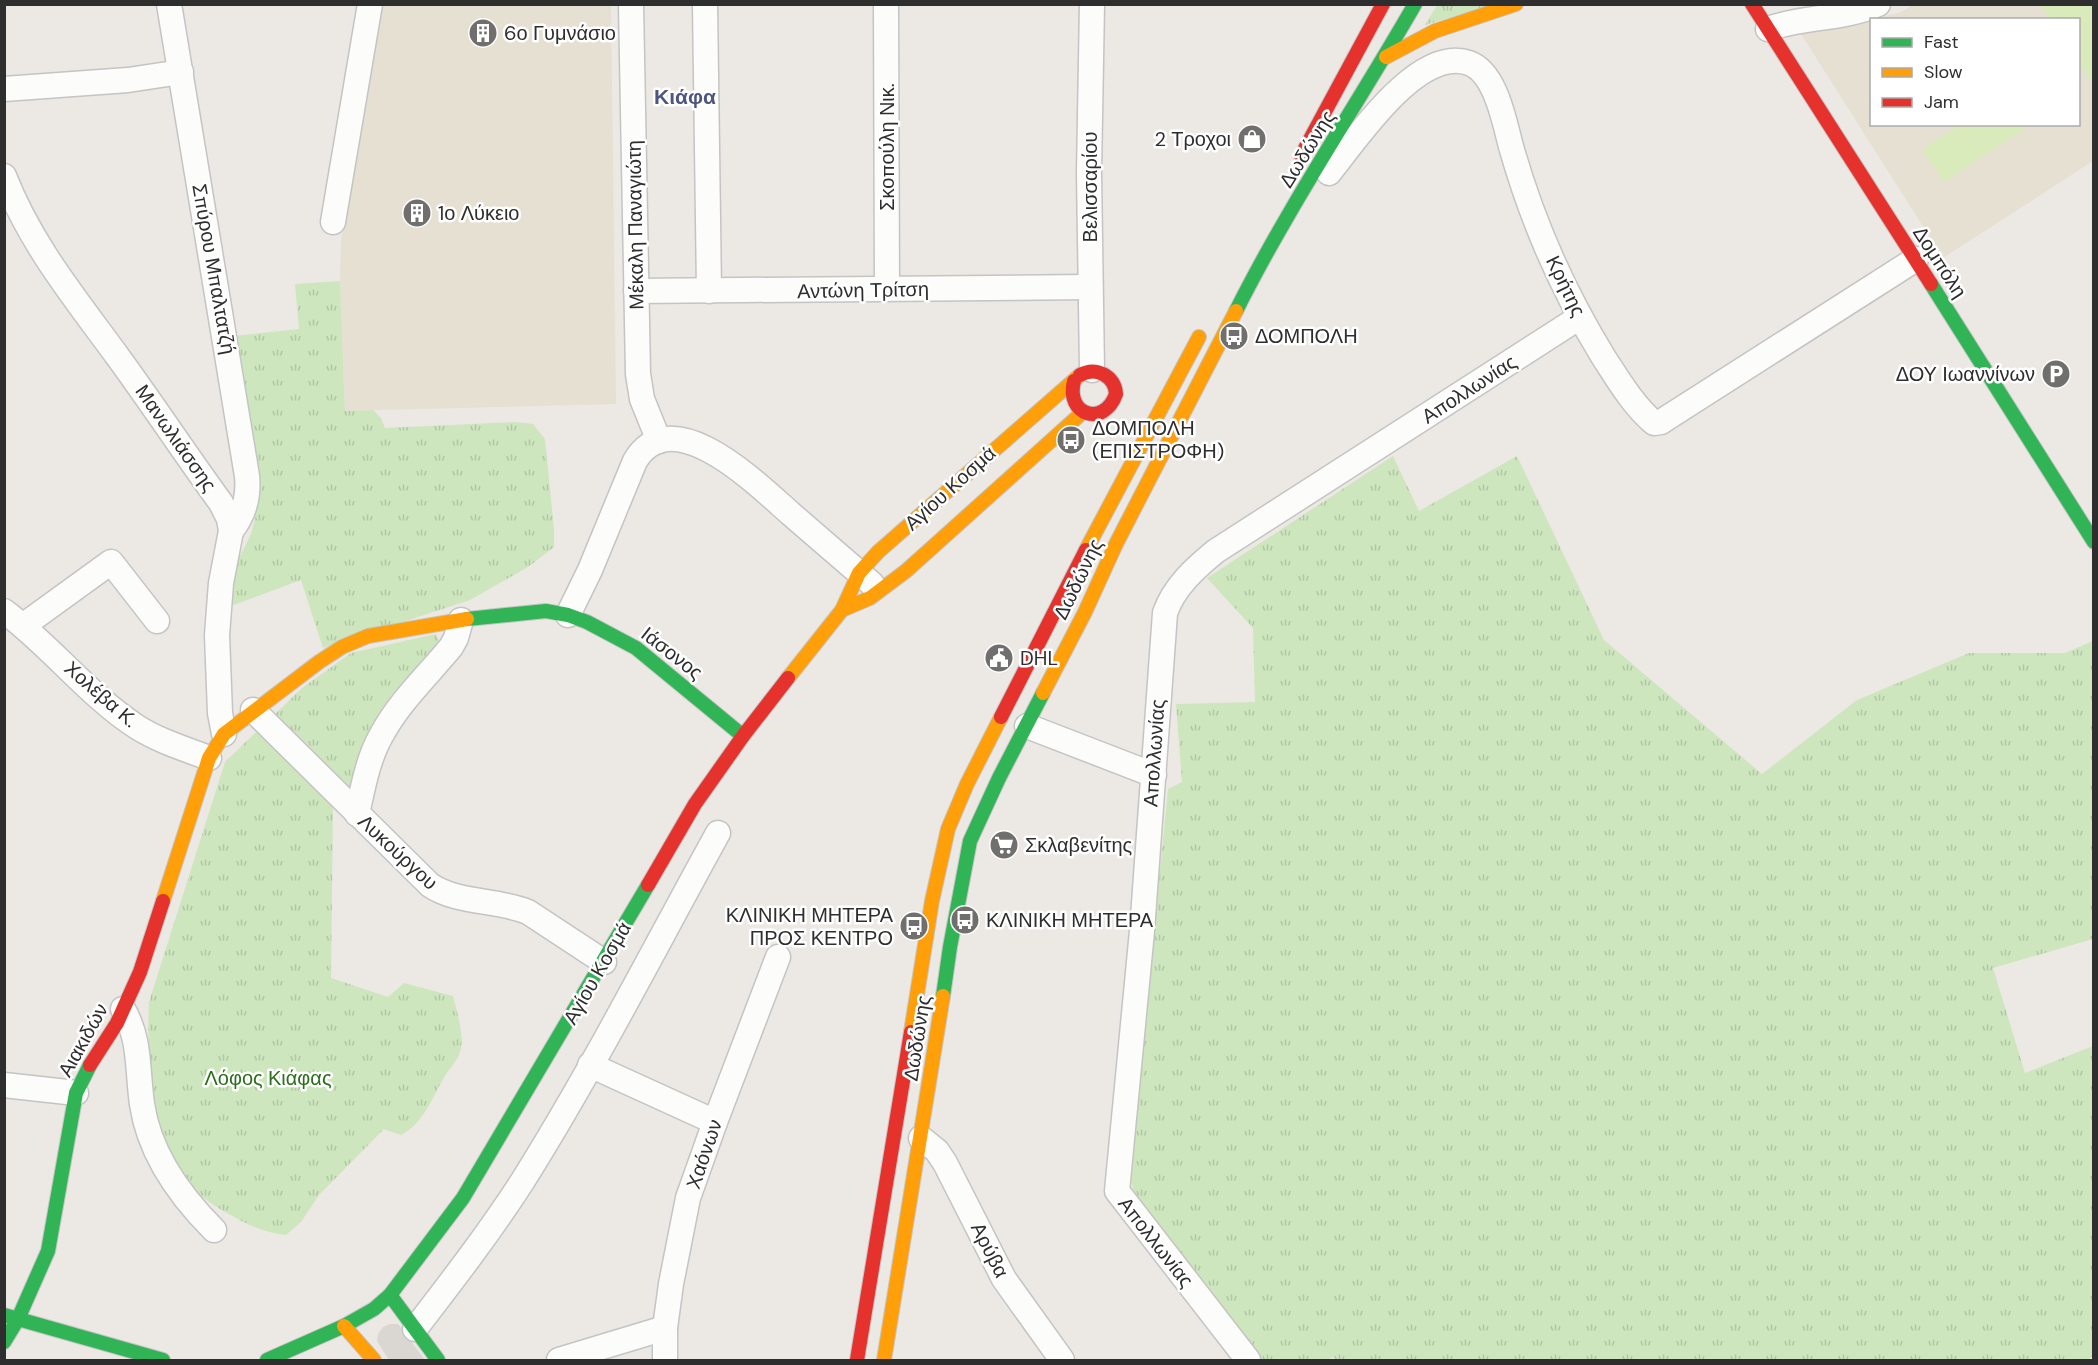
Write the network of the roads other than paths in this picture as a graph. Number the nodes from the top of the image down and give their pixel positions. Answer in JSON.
{"nodes":[{"id":1,"x":169,"y":4,"type":"edge"},
{"id":2,"x":370,"y":4,"type":"edge"},
{"id":3,"x":631,"y":4,"type":"edge"},
{"id":4,"x":705,"y":4,"type":"edge"},
{"id":5,"x":886,"y":4,"type":"edge"},
{"id":6,"x":1092,"y":4,"type":"edge"},
{"id":7,"x":1383,"y":4,"type":"edge"},
{"id":8,"x":1415,"y":4,"type":"edge"},
{"id":9,"x":1516,"y":4,"type":"edge"},
{"id":10,"x":1752,"y":4,"type":"edge"},
{"id":11,"x":1878,"y":4,"type":"edge"},
{"id":12,"x":1768,"y":29,"type":"junction"},
{"id":13,"x":1385,"y":58,"type":"junction"},
{"id":14,"x":181,"y":72,"type":"junction"},
{"id":15,"x":4,"y":89,"type":"edge"},
{"id":16,"x":1296,"y":164,"type":"dead end"},
{"id":17,"x":4,"y":176,"type":"edge"},
{"id":18,"x":1300,"y":197,"type":"junction"},
{"id":19,"x":333,"y":222,"type":"dead end"},
{"id":20,"x":1916,"y":259,"type":"junction"},
{"id":21,"x":1089,"y":287,"type":"junction"},
{"id":22,"x":887,"y":289,"type":"junction"},
{"id":23,"x":636,"y":291,"type":"junction"},
{"id":24,"x":709,"y":291,"type":"junction"},
{"id":25,"x":1580,"y":317,"type":"junction"},
{"id":26,"x":1204,"y":326,"type":"dead end"},
{"id":27,"x":1083,"y":376,"type":"junction"},
{"id":28,"x":1083,"y":412,"type":"junction"},
{"id":29,"x":1146,"y":422,"type":"junction"},
{"id":30,"x":1171,"y":437,"type":"junction"},
{"id":31,"x":659,"y":441,"type":"junction"},
{"id":32,"x":231,"y":531,"type":"junction"},
{"id":33,"x":2094,"y":542,"type":"edge"},
{"id":34,"x":859,"y":573,"type":"junction"},
{"id":35,"x":880,"y":591,"type":"junction"},
{"id":36,"x":842,"y":609,"type":"junction"},
{"id":37,"x":4,"y":611,"type":"edge"},
{"id":38,"x":568,"y":615,"type":"junction"},
{"id":39,"x":461,"y":620,"type":"junction"},
{"id":40,"x":157,"y":621,"type":"dead end"},
{"id":41,"x":24,"y":626,"type":"junction"},
{"id":42,"x":253,"y":710,"type":"junction"},
{"id":43,"x":1027,"y":726,"type":"junction"},
{"id":44,"x":224,"y":734,"type":"junction"},
{"id":45,"x":743,"y":736,"type":"junction"},
{"id":46,"x":209,"y":758,"type":"junction"},
{"id":47,"x":1154,"y":775,"type":"junction"},
{"id":48,"x":357,"y":814,"type":"junction"},
{"id":49,"x":718,"y":833,"type":"dead end"},
{"id":50,"x":778,"y":957,"type":"dead end"},
{"id":51,"x":604,"y":962,"type":"junction"},
{"id":52,"x":123,"y":1010,"type":"junction"},
{"id":53,"x":590,"y":1065,"type":"junction"},
{"id":54,"x":4,"y":1085,"type":"edge"},
{"id":55,"x":76,"y":1093,"type":"junction"},
{"id":56,"x":714,"y":1122,"type":"junction"},
{"id":57,"x":921,"y":1138,"type":"junction"},
{"id":58,"x":214,"y":1230,"type":"dead end"},
{"id":59,"x":390,"y":1295,"type":"junction"},
{"id":60,"x":4,"y":1315,"type":"edge"},
{"id":61,"x":18,"y":1319,"type":"junction"},
{"id":62,"x":344,"y":1326,"type":"junction"},
{"id":63,"x":665,"y":1328,"type":"junction"},
{"id":64,"x":415,"y":1329,"type":"junction"},
{"id":65,"x":4,"y":1342,"type":"edge"},
{"id":66,"x":362,"y":1356,"type":"edge"},
{"id":67,"x":163,"y":1360,"type":"edge"},
{"id":68,"x":267,"y":1360,"type":"edge"},
{"id":69,"x":438,"y":1360,"type":"edge"},
{"id":70,"x":559,"y":1360,"type":"edge"},
{"id":71,"x":665,"y":1360,"type":"edge"},
{"id":72,"x":857,"y":1360,"type":"edge"},
{"id":73,"x":884,"y":1360,"type":"edge"},
{"id":74,"x":1062,"y":1360,"type":"edge"},
{"id":75,"x":1248,"y":1360,"type":"edge"}],
"edges":[{"from":1,"to":14,"type":"street","name":"Σπύρου Μπαλτατζή"},
{"from":2,"to":19,"type":"street"},
{"from":3,"to":23,"type":"street","name":"Μέκαλη Παναγιώτη"},
{"from":4,"to":24,"type":"street"},
{"from":5,"to":22,"type":"street","name":"Σκοπούλη Νικ."},
{"from":6,"to":21,"type":"street","name":"Βελισσαρίου"},
{"from":7,"to":16,"type":"main road","name":"Δωδώνης"},
{"from":8,"to":13,"type":"main road","name":"Δωδώνης"},
{"from":9,"to":13,"type":"main road"},
{"from":10,"to":12,"type":"main road","name":"Δομπόλη"},
{"from":11,"to":12,"type":"street"},
{"from":12,"to":20,"type":"main road","name":"Δομπόλη"},
{"from":13,"to":18,"type":"main road","name":"Δωδώνης"},
{"from":14,"to":15,"type":"street"},
{"from":14,"to":32,"type":"street","name":"Σπύρου Μπαλτατζή"},
{"from":17,"to":32,"type":"street","name":"Μανωλιάσσης"},
{"from":18,"to":25,"type":"street","name":"Κρήτης"},
{"from":18,"to":30,"type":"main road","name":"Δωδώνης"},
{"from":20,"to":25,"type":"street","name":"Κρήτης"},
{"from":20,"to":33,"type":"main road","name":"Δομπόλη"},
{"from":21,"to":22,"type":"street","name":"Αντώνη Τρίτση"},
{"from":21,"to":27,"type":"street","name":"Βελισσαρίου"},
{"from":22,"to":24,"type":"street","name":"Αντώνη Τρίτση"},
{"from":23,"to":24,"type":"street","name":"Αντώνη Τρίτση"},
{"from":23,"to":31,"type":"street","name":"Μέκαλη Παναγιώτη"},
{"from":25,"to":47,"type":"street","name":"Απολλωνίας"},
{"from":26,"to":29,"type":"main road","name":"Δωδώνης"},
{"from":27,"to":28,"type":"main road"},
{"from":27,"to":28,"type":"main road"},
{"from":27,"to":34,"type":"main road","name":"Αγίου Κοσμά"},
{"from":28,"to":35,"type":"main road","name":"Αγίου Κοσμά"},
{"from":29,"to":30,"type":"main road"},
{"from":29,"to":72,"type":"main road","name":"Δωδώνης"},
{"from":30,"to":43,"type":"main road","name":"Δωδώνης"},
{"from":31,"to":34,"type":"street"},
{"from":31,"to":38,"type":"street"},
{"from":32,"to":44,"type":"street"},
{"from":34,"to":35,"type":"street"},
{"from":34,"to":36,"type":"main road","name":"Αγίου Κοσμά"},
{"from":35,"to":36,"type":"main road","name":"Αγίου Κοσμά"},
{"from":36,"to":45,"type":"main road","name":"Αγίου Κοσμά"},
{"from":37,"to":41,"type":"street","name":"Χολέβα Κ."},
{"from":38,"to":39,"type":"main road","name":"Ιάσονος"},
{"from":38,"to":45,"type":"main road","name":"Ιάσονος"},
{"from":39,"to":42,"type":"main road","name":"Αιακιδών"},
{"from":39,"to":48,"type":"street"},
{"from":40,"to":41,"type":"street"},
{"from":41,"to":46,"type":"street","name":"Χολέβα Κ."},
{"from":42,"to":44,"type":"main road","name":"Αιακιδών"},
{"from":42,"to":48,"type":"street","name":"Λυκούργου"},
{"from":43,"to":47,"type":"street"},
{"from":43,"to":57,"type":"main road","name":"Δωδώνης"},
{"from":44,"to":46,"type":"main road","name":"Αιακιδών"},
{"from":45,"to":51,"type":"main road","name":"Αγίου Κοσμά"},
{"from":46,"to":52,"type":"main road","name":"Αιακιδών"},
{"from":47,"to":75,"type":"street","name":"Απολλωνίας"},
{"from":48,"to":51,"type":"street","name":"Λυκούργου"},
{"from":49,"to":53,"type":"street"},
{"from":50,"to":56,"type":"street","name":"Χαόνων"},
{"from":51,"to":59,"type":"main road","name":"Αγίου Κοσμά"},
{"from":52,"to":55,"type":"main road","name":"Αιακιδών"},
{"from":52,"to":58,"type":"street"},
{"from":53,"to":56,"type":"street"},
{"from":53,"to":64,"type":"street"},
{"from":54,"to":55,"type":"street"},
{"from":55,"to":61,"type":"main road","name":"Αιακιδών"},
{"from":56,"to":63,"type":"street","name":"Χαόνων"},
{"from":57,"to":73,"type":"main road","name":"Δωδώνης"},
{"from":57,"to":74,"type":"street","name":"Αρύβα"},
{"from":59,"to":62,"type":"main road","name":"Αγίου Κοσμά"},
{"from":59,"to":64,"type":"main road"},
{"from":60,"to":61,"type":"main road"},
{"from":61,"to":65,"type":"main road","name":"Αιακιδών"},
{"from":61,"to":67,"type":"main road"},
{"from":62,"to":66,"type":"main road"},
{"from":62,"to":68,"type":"main road","name":"Αγίου Κοσμά"},
{"from":63,"to":70,"type":"street"},
{"from":63,"to":71,"type":"street","name":"Χαόνων"},
{"from":64,"to":69,"type":"main road"}]}
